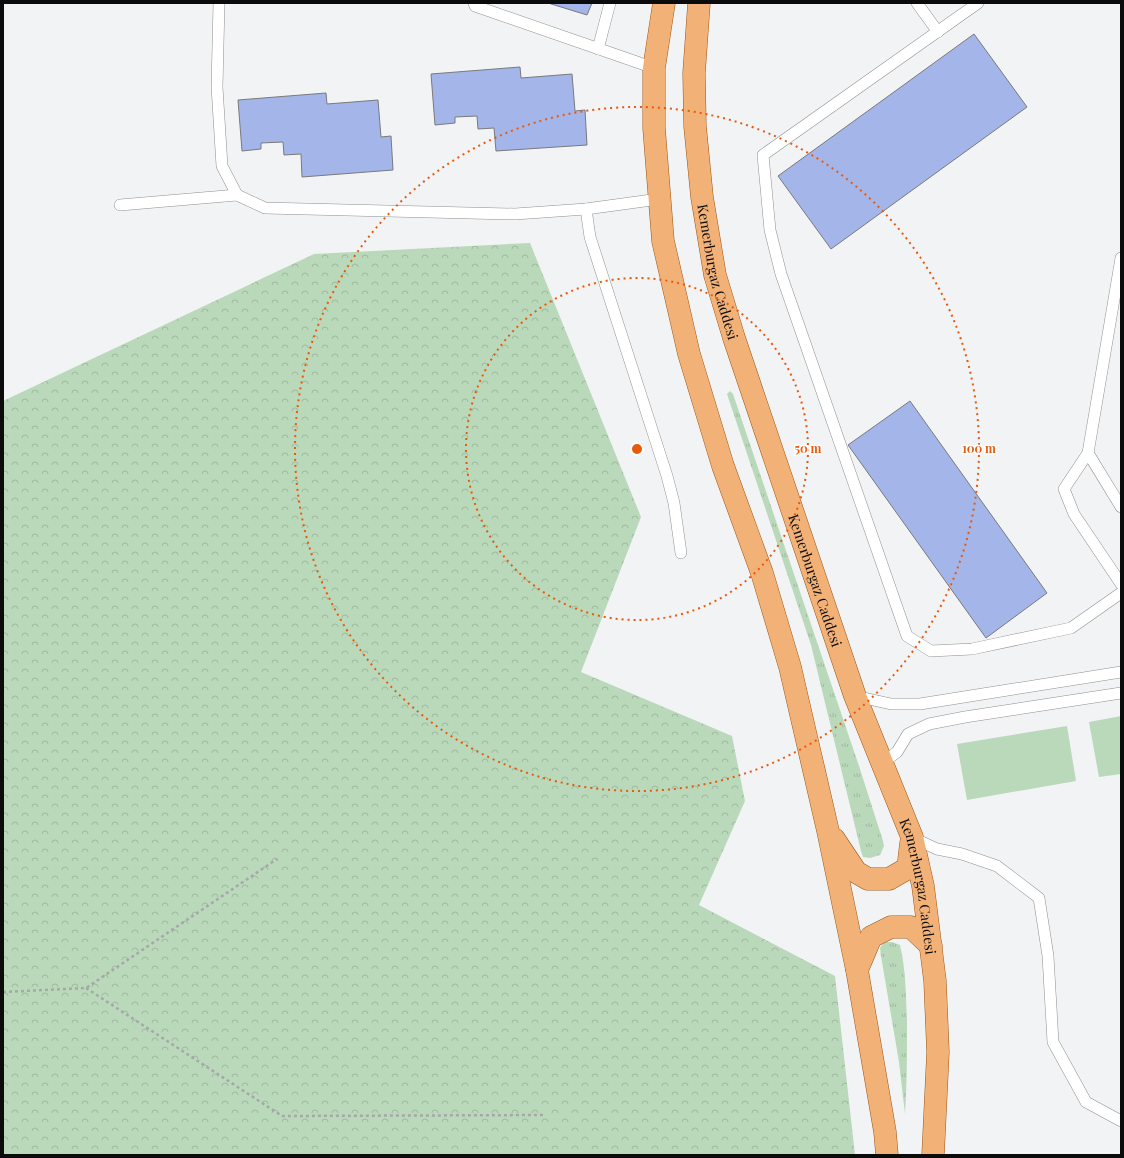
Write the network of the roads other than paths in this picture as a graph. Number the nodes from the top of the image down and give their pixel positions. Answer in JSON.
{"nodes":[{"id":1,"x":219,"y":3,"type":"edge"},
{"id":2,"x":474,"y":3,"type":"edge"},
{"id":3,"x":610,"y":3,"type":"edge"},
{"id":4,"x":664,"y":3,"type":"edge"},
{"id":5,"x":699,"y":3,"type":"edge"},
{"id":6,"x":917,"y":3,"type":"edge"},
{"id":7,"x":978,"y":3,"type":"edge"},
{"id":8,"x":938,"y":32,"type":"junction"},
{"id":9,"x":598,"y":49,"type":"junction"},
{"id":10,"x":654,"y":68,"type":"junction"},
{"id":11,"x":237,"y":195,"type":"junction"},
{"id":12,"x":659,"y":199,"type":"junction"},
{"id":13,"x":120,"y":205,"type":"dead end"},
{"id":14,"x":586,"y":209,"type":"junction"},
{"id":15,"x":1121,"y":258,"type":"edge"},
{"id":16,"x":1088,"y":453,"type":"junction"},
{"id":17,"x":1121,"y":507,"type":"edge"},
{"id":18,"x":681,"y":553,"type":"dead end"},
{"id":19,"x":1121,"y":584,"type":"edge"},
{"id":20,"x":1121,"y":593,"type":"edge"},
{"id":21,"x":1121,"y":672,"type":"edge"},
{"id":22,"x":1121,"y":694,"type":"edge"},
{"id":23,"x":855,"y":696,"type":"junction"},
{"id":24,"x":881,"y":764,"type":"junction"},
{"id":25,"x":828,"y":831,"type":"junction"},
{"id":26,"x":912,"y":837,"type":"junction"},
{"id":27,"x":931,"y":946,"type":"junction"},
{"id":28,"x":857,"y":970,"type":"junction"},
{"id":29,"x":1121,"y":1121,"type":"edge"},
{"id":30,"x":887,"y":1155,"type":"edge"},
{"id":31,"x":933,"y":1155,"type":"edge"}],
"edges":[{"from":1,"to":11,"type":"lane"},
{"from":2,"to":9,"type":"lane"},
{"from":3,"to":9,"type":"lane"},
{"from":4,"to":10,"type":"main road"},
{"from":5,"to":23,"type":"main road","name":"Kemerburgaz Caddesi"},
{"from":6,"to":8,"type":"lane"},
{"from":7,"to":8,"type":"lane"},
{"from":8,"to":20,"type":"lane"},
{"from":9,"to":10,"type":"lane"},
{"from":10,"to":12,"type":"main road"},
{"from":11,"to":13,"type":"lane"},
{"from":11,"to":14,"type":"lane"},
{"from":12,"to":14,"type":"lane"},
{"from":12,"to":25,"type":"main road"},
{"from":14,"to":18,"type":"lane"},
{"from":15,"to":16,"type":"lane"},
{"from":16,"to":17,"type":"lane"},
{"from":16,"to":19,"type":"lane"},
{"from":21,"to":23,"type":"lane"},
{"from":22,"to":24,"type":"lane"},
{"from":23,"to":24,"type":"main road","name":"Kemerburgaz Caddesi"},
{"from":24,"to":26,"type":"main road","name":"Kemerburgaz Caddesi"},
{"from":25,"to":26,"type":"main road"},
{"from":25,"to":28,"type":"main road"},
{"from":26,"to":27,"type":"main road","name":"Kemerburgaz Caddesi"},
{"from":26,"to":29,"type":"lane"},
{"from":27,"to":28,"type":"main road"},
{"from":27,"to":31,"type":"main road","name":"Kemerburgaz Caddesi"},
{"from":28,"to":30,"type":"main road"}]}
